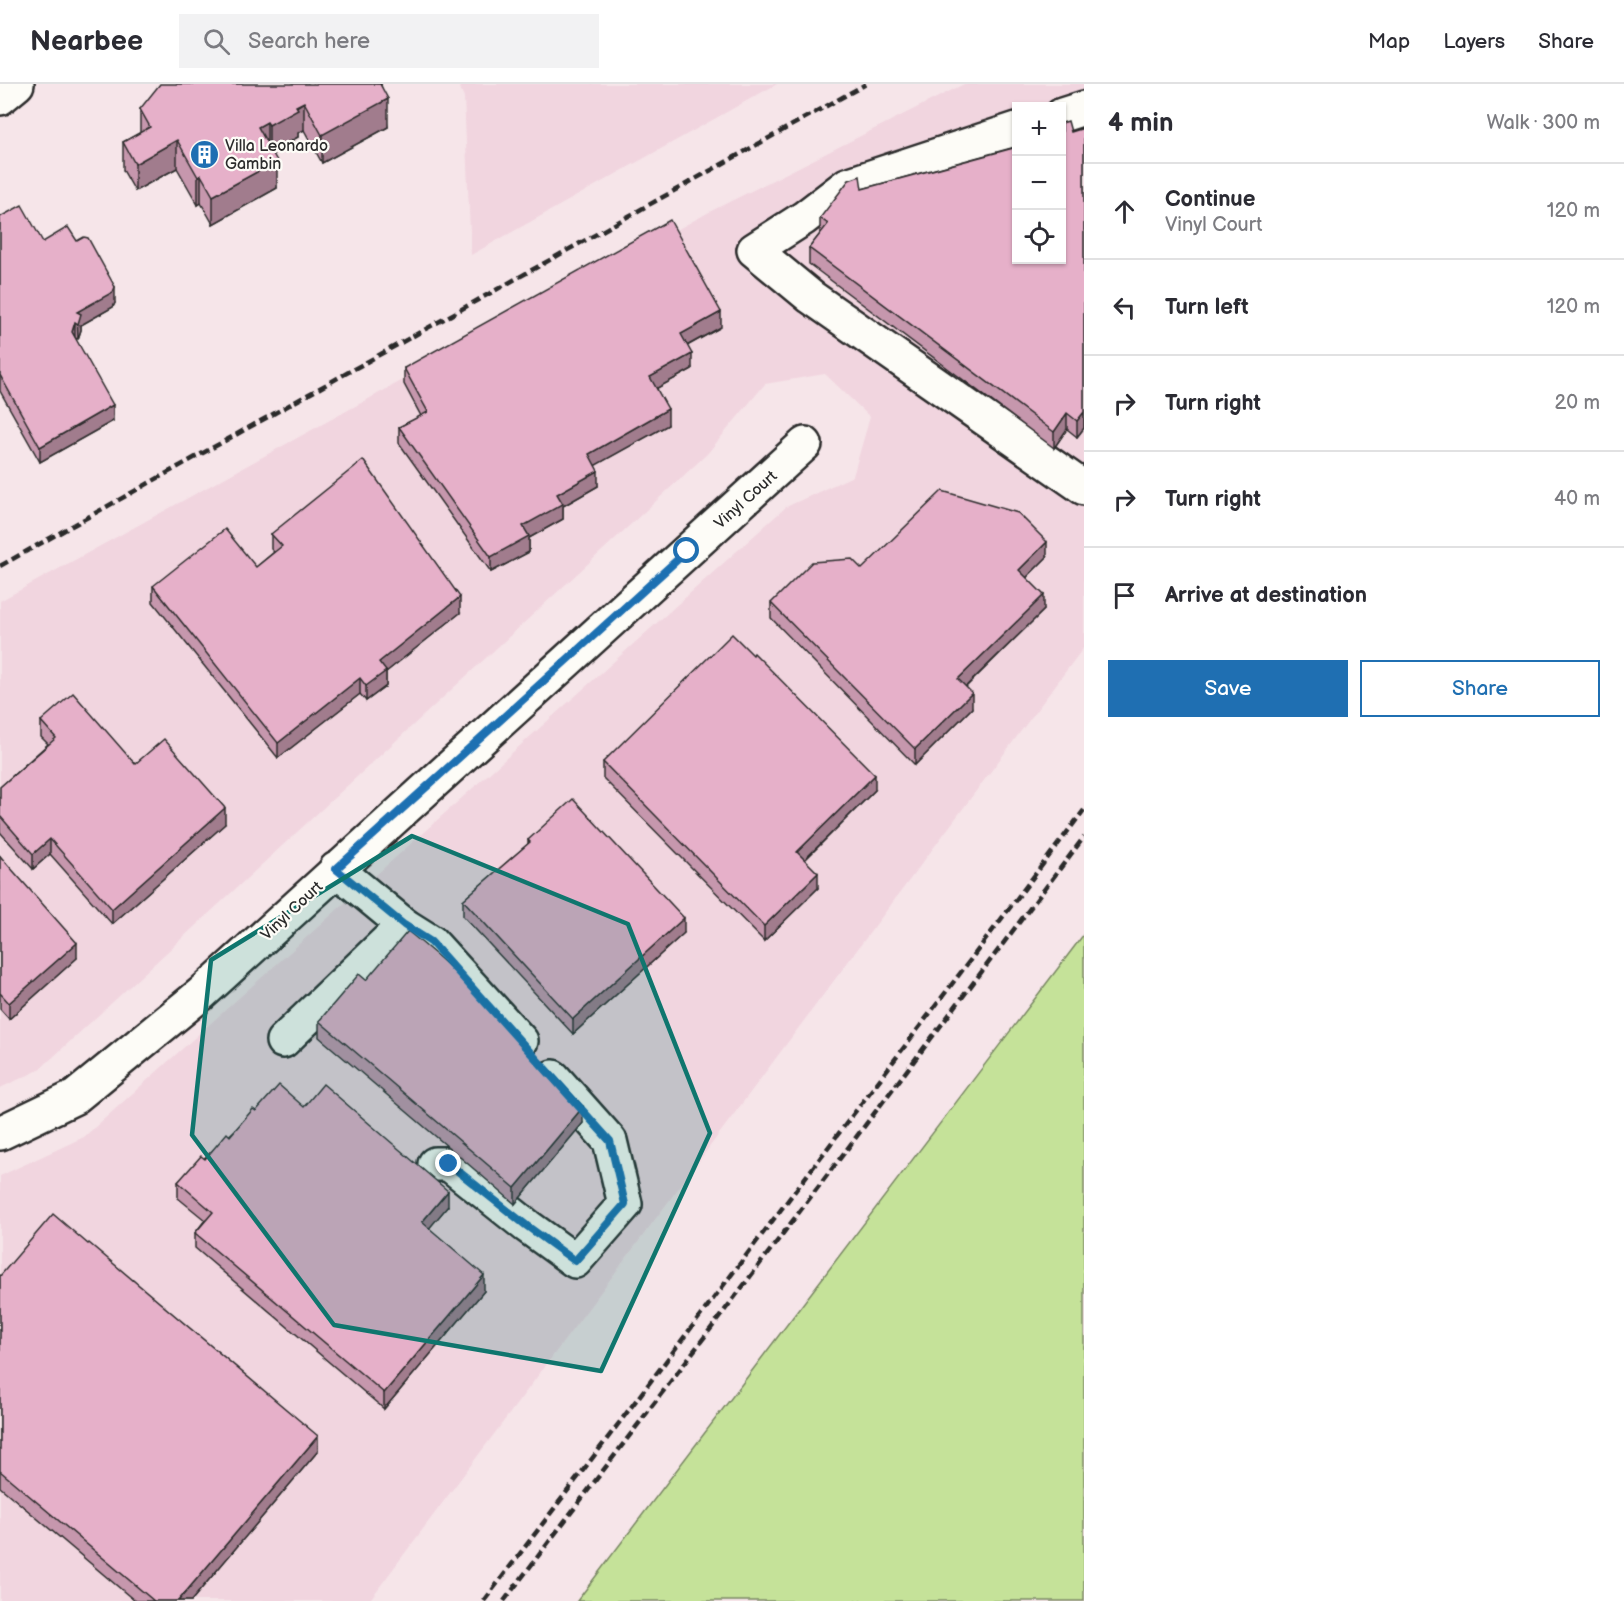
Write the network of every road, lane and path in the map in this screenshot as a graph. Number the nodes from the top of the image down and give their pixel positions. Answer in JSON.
{"nodes":[{"id":1,"x":17,"y":84,"type":"edge"},
{"id":2,"x":0,"y":98,"type":"edge"},
{"id":3,"x":1084,"y":108,"type":"edge"},
{"id":4,"x":1066,"y":114,"type":"edge"},
{"id":5,"x":1012,"y":131,"type":"edge"},
{"id":6,"x":805,"y":444,"type":"dead end"},
{"id":7,"x":1084,"y":488,"type":"edge"},
{"id":8,"x":336,"y":869,"type":"junction"},
{"id":9,"x":404,"y":925,"type":"junction"},
{"id":10,"x":283,"y":1041,"type":"dead end"},
{"id":11,"x":0,"y":1133,"type":"edge"},
{"id":12,"x":435,"y":1164,"type":"dead end"}],
"edges":[{"from":1,"to":2,"type":"street"},
{"from":3,"to":4,"type":"street"},
{"from":5,"to":7,"type":"street"},
{"from":6,"to":8,"type":"street","name":"Vinyl Court"},
{"from":8,"to":9,"type":"street"},
{"from":8,"to":11,"type":"street","name":"Vinyl Court"},
{"from":9,"to":10,"type":"street"},
{"from":9,"to":12,"type":"street"}]}
